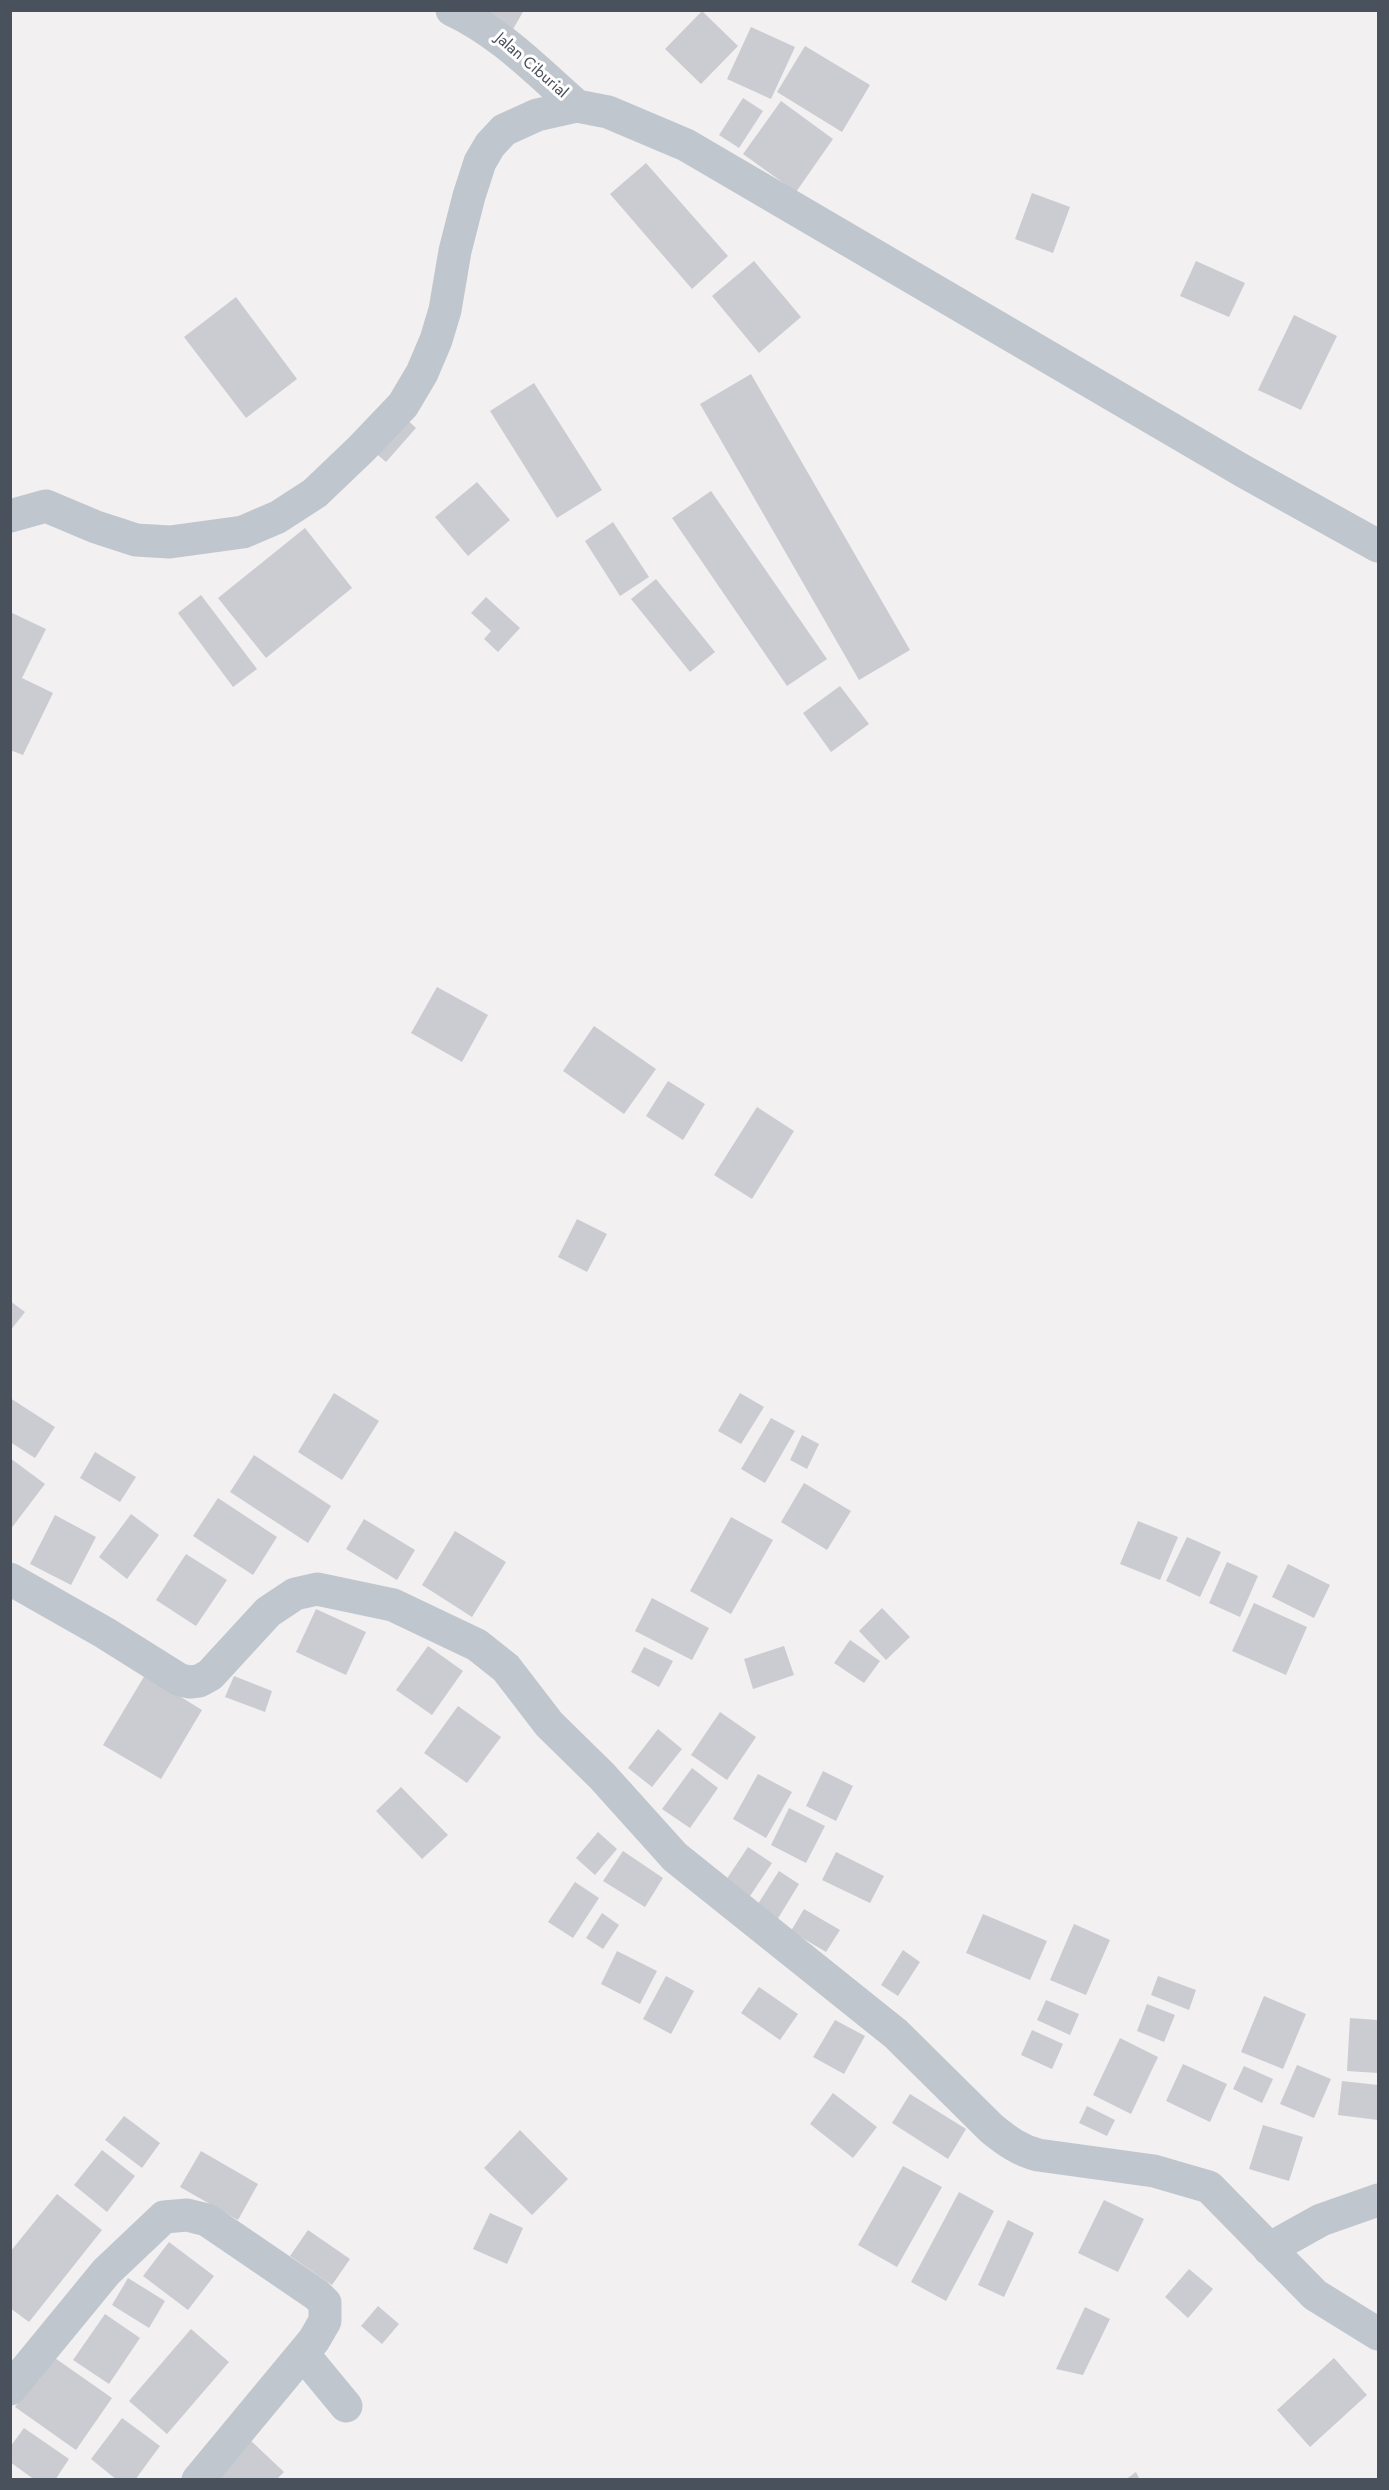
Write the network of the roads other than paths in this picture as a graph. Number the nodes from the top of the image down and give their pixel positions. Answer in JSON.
{"nodes":[{"id":1,"x":452,"y":10,"type":"edge"},
{"id":2,"x":577,"y":106,"type":"junction"},
{"id":3,"x":10,"y":516,"type":"edge"},
{"id":4,"x":1378,"y":546,"type":"edge"},
{"id":5,"x":10,"y":1579,"type":"edge"},
{"id":6,"x":1378,"y":2200,"type":"edge"},
{"id":7,"x":1269,"y":2249,"type":"junction"},
{"id":8,"x":1378,"y":2334,"type":"edge"},
{"id":9,"x":303,"y":2354,"type":"junction"},
{"id":10,"x":10,"y":2389,"type":"edge"},
{"id":11,"x":346,"y":2406,"type":"dead end"},
{"id":12,"x":198,"y":2480,"type":"edge"}],
"edges":[{"from":1,"to":2,"type":"street","name":"Jalan Ciburial"},
{"from":2,"to":3,"type":"street"},
{"from":2,"to":4,"type":"street"},
{"from":5,"to":7,"type":"street"},
{"from":6,"to":7,"type":"street"},
{"from":7,"to":8,"type":"street"},
{"from":9,"to":10,"type":"street"},
{"from":9,"to":11,"type":"street"},
{"from":9,"to":12,"type":"street"}]}
